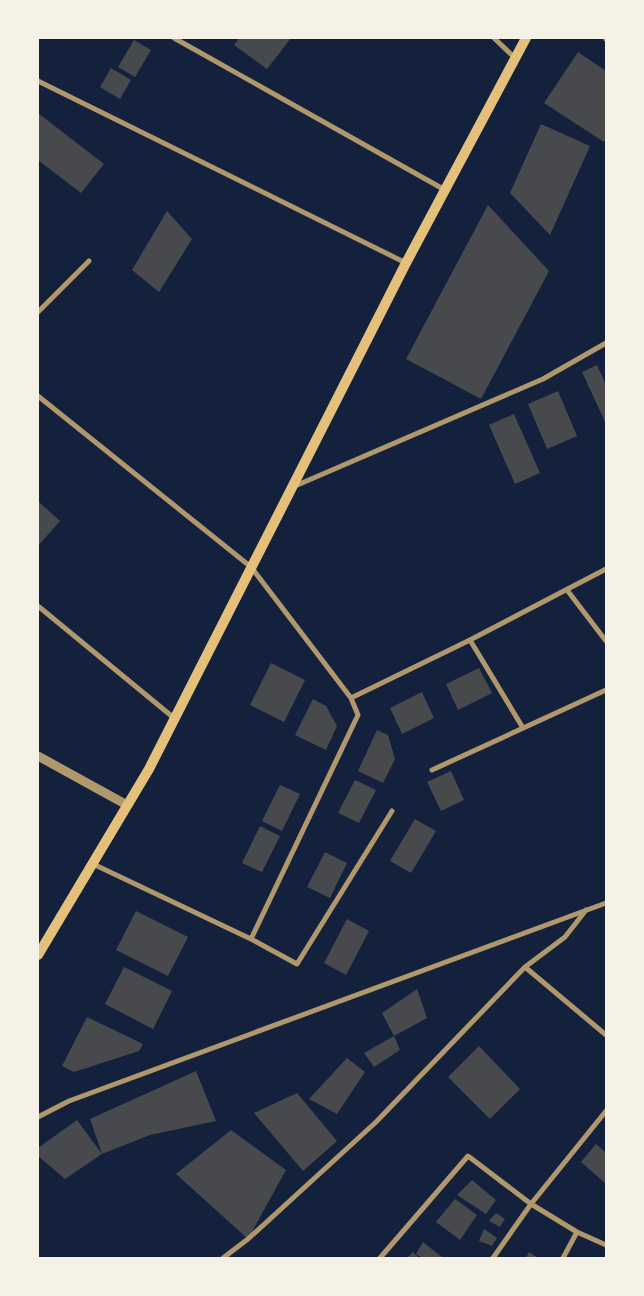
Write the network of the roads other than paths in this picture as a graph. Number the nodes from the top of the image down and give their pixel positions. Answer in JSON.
{"nodes":[{"id":1,"x":174,"y":38,"type":"edge"},
{"id":2,"x":494,"y":38,"type":"edge"},
{"id":3,"x":526,"y":38,"type":"edge"},
{"id":4,"x":515,"y":58,"type":"junction"},
{"id":5,"x":38,"y":81,"type":"edge"},
{"id":6,"x":445,"y":190,"type":"junction"},
{"id":7,"x":89,"y":261,"type":"dead end"},
{"id":8,"x":406,"y":263,"type":"junction"},
{"id":9,"x":38,"y":312,"type":"edge"},
{"id":10,"x":606,"y":343,"type":"edge"},
{"id":11,"x":38,"y":396,"type":"edge"},
{"id":12,"x":292,"y":488,"type":"junction"},
{"id":13,"x":251,"y":567,"type":"junction"},
{"id":14,"x":606,"y":569,"type":"edge"},
{"id":15,"x":568,"y":590,"type":"junction"},
{"id":16,"x":38,"y":606,"type":"edge"},
{"id":17,"x":470,"y":640,"type":"junction"},
{"id":18,"x":606,"y":641,"type":"edge"},
{"id":19,"x":606,"y":690,"type":"edge"},
{"id":20,"x":350,"y":698,"type":"junction"},
{"id":21,"x":174,"y":718,"type":"junction"},
{"id":22,"x":523,"y":728,"type":"junction"},
{"id":23,"x":38,"y":756,"type":"edge"},
{"id":24,"x":432,"y":770,"type":"dead end"},
{"id":25,"x":127,"y":805,"type":"junction"},
{"id":26,"x":392,"y":812,"type":"dead end"},
{"id":27,"x":93,"y":863,"type":"junction"},
{"id":28,"x":606,"y":903,"type":"edge"},
{"id":29,"x":586,"y":909,"type":"junction"},
{"id":30,"x":251,"y":939,"type":"junction"},
{"id":31,"x":38,"y":955,"type":"edge"},
{"id":32,"x":525,"y":967,"type":"junction"},
{"id":33,"x":606,"y":1035,"type":"edge"},
{"id":34,"x":606,"y":1111,"type":"edge"},
{"id":35,"x":38,"y":1117,"type":"edge"},
{"id":36,"x":531,"y":1204,"type":"junction"},
{"id":37,"x":577,"y":1232,"type":"junction"},
{"id":38,"x":606,"y":1245,"type":"edge"},
{"id":39,"x":223,"y":1258,"type":"edge"},
{"id":40,"x":380,"y":1258,"type":"edge"},
{"id":41,"x":493,"y":1258,"type":"edge"},
{"id":42,"x":563,"y":1258,"type":"edge"}],
"edges":[{"from":1,"to":6,"type":"street"},
{"from":2,"to":4,"type":"street"},
{"from":3,"to":4,"type":"main road"},
{"from":4,"to":6,"type":"main road"},
{"from":5,"to":8,"type":"street"},
{"from":6,"to":8,"type":"main road"},
{"from":7,"to":9,"type":"street"},
{"from":8,"to":12,"type":"main road"},
{"from":10,"to":12,"type":"street"},
{"from":11,"to":13,"type":"street"},
{"from":12,"to":13,"type":"main road"},
{"from":13,"to":20,"type":"street"},
{"from":13,"to":21,"type":"main road"},
{"from":14,"to":15,"type":"street"},
{"from":15,"to":17,"type":"street"},
{"from":15,"to":18,"type":"street"},
{"from":16,"to":21,"type":"street"},
{"from":17,"to":20,"type":"street"},
{"from":17,"to":22,"type":"street"},
{"from":19,"to":22,"type":"street"},
{"from":20,"to":30,"type":"street"},
{"from":21,"to":25,"type":"main road"},
{"from":22,"to":24,"type":"street"},
{"from":23,"to":25,"type":"street"},
{"from":25,"to":27,"type":"main road"},
{"from":26,"to":30,"type":"street"},
{"from":27,"to":30,"type":"street"},
{"from":27,"to":31,"type":"main road"},
{"from":28,"to":29,"type":"street"},
{"from":29,"to":32,"type":"street"},
{"from":29,"to":35,"type":"street"},
{"from":32,"to":33,"type":"street"},
{"from":32,"to":39,"type":"street"},
{"from":34,"to":36,"type":"street"},
{"from":36,"to":37,"type":"street"},
{"from":36,"to":40,"type":"street"},
{"from":36,"to":41,"type":"street"},
{"from":37,"to":38,"type":"street"},
{"from":37,"to":42,"type":"street"}]}
